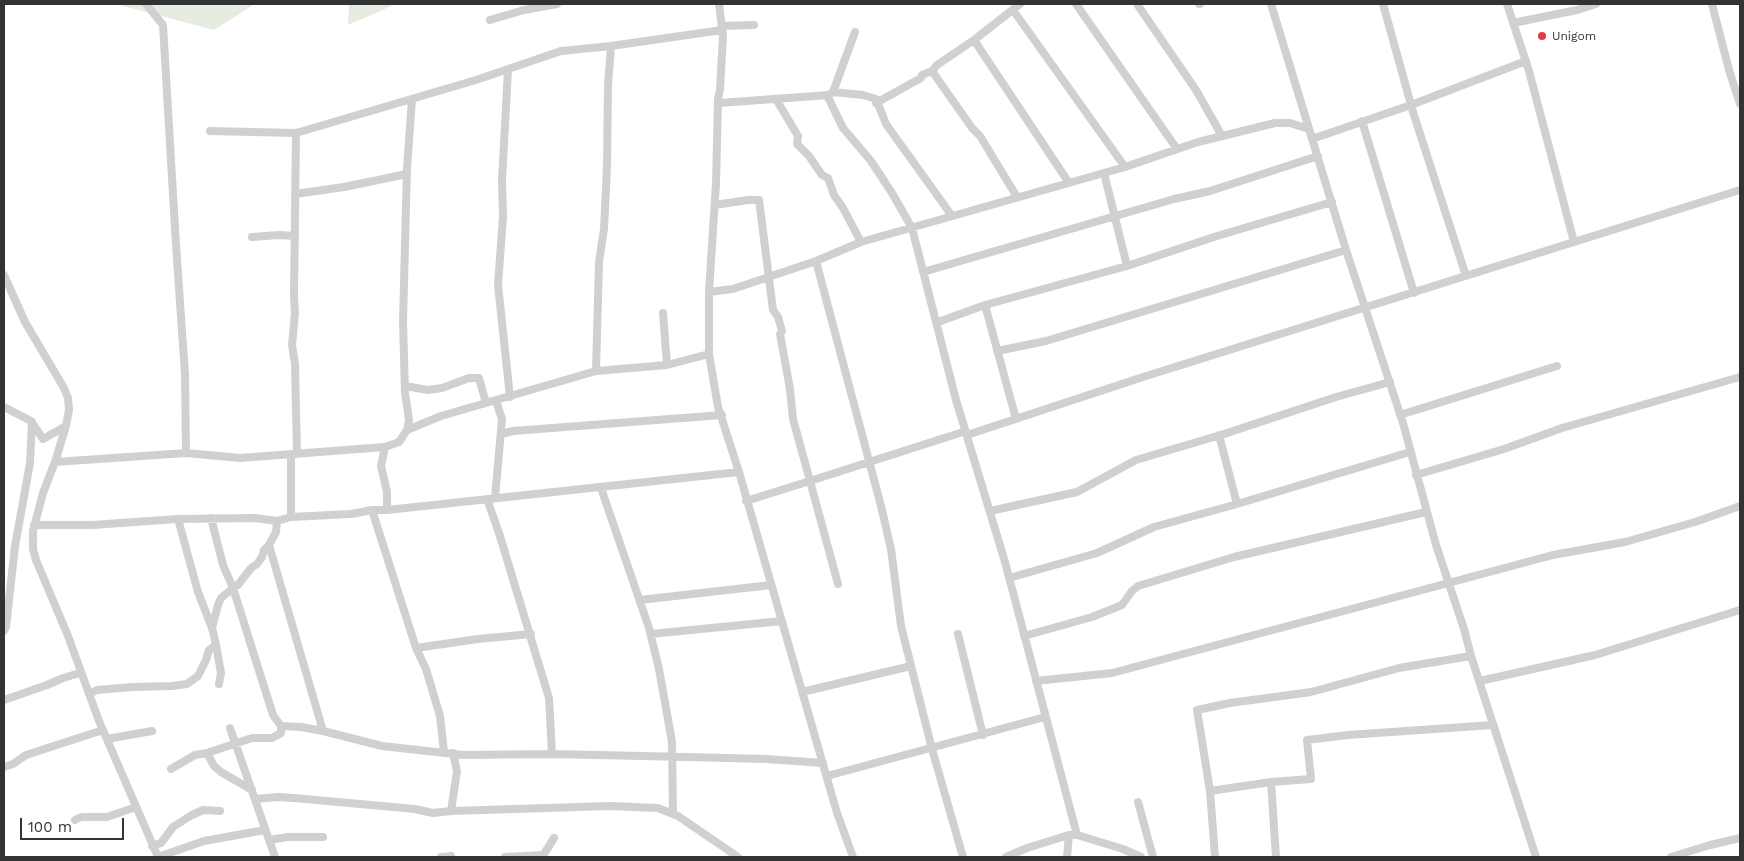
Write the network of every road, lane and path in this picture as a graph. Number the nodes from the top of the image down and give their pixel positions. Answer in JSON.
{"nodes":[{"id":1,"x":146,"y":4,"type":"edge"},
{"id":2,"x":557,"y":4,"type":"edge"},
{"id":3,"x":719,"y":4,"type":"edge"},
{"id":4,"x":1020,"y":4,"type":"edge"},
{"id":5,"x":1076,"y":4,"type":"edge"},
{"id":6,"x":1137,"y":4,"type":"edge"},
{"id":7,"x":1272,"y":4,"type":"edge"},
{"id":8,"x":1383,"y":4,"type":"edge"},
{"id":9,"x":1507,"y":4,"type":"edge"},
{"id":10,"x":1596,"y":4,"type":"edge"},
{"id":11,"x":1712,"y":4,"type":"edge"},
{"id":12,"x":1013,"y":10,"type":"junction"},
{"id":13,"x":490,"y":20,"type":"dead end"},
{"id":14,"x":1513,"y":23,"type":"junction"},
{"id":15,"x":754,"y":25,"type":"dead end"},
{"id":16,"x":722,"y":28,"type":"junction"},
{"id":17,"x":855,"y":32,"type":"dead end"},
{"id":18,"x":974,"y":40,"type":"junction"},
{"id":19,"x":611,"y":46,"type":"junction"},
{"id":20,"x":1526,"y":61,"type":"junction"},
{"id":21,"x":508,"y":70,"type":"junction"},
{"id":22,"x":932,"y":71,"type":"junction"},
{"id":23,"x":830,"y":94,"type":"junction"},
{"id":24,"x":412,"y":99,"type":"junction"},
{"id":25,"x":776,"y":99,"type":"junction"},
{"id":26,"x":719,"y":103,"type":"junction"},
{"id":27,"x":876,"y":103,"type":"junction"},
{"id":28,"x":1740,"y":104,"type":"edge"},
{"id":29,"x":1411,"y":105,"type":"junction"},
{"id":30,"x":1362,"y":122,"type":"junction"},
{"id":31,"x":1309,"y":129,"type":"junction"},
{"id":32,"x":210,"y":131,"type":"dead end"},
{"id":33,"x":296,"y":133,"type":"junction"},
{"id":34,"x":1222,"y":136,"type":"junction"},
{"id":35,"x":1312,"y":139,"type":"junction"},
{"id":36,"x":1177,"y":149,"type":"junction"},
{"id":37,"x":1318,"y":156,"type":"junction"},
{"id":38,"x":1125,"y":167,"type":"junction"},
{"id":39,"x":1104,"y":172,"type":"junction"},
{"id":40,"x":407,"y":174,"type":"junction"},
{"id":41,"x":1070,"y":182,"type":"junction"},
{"id":42,"x":1740,"y":190,"type":"edge"},
{"id":43,"x":296,"y":194,"type":"junction"},
{"id":44,"x":1017,"y":197,"type":"junction"},
{"id":45,"x":1332,"y":202,"type":"junction"},
{"id":46,"x":715,"y":205,"type":"junction"},
{"id":47,"x":952,"y":216,"type":"junction"},
{"id":48,"x":1115,"y":218,"type":"junction"},
{"id":49,"x":912,"y":228,"type":"junction"},
{"id":50,"x":252,"y":236,"type":"dead end"},
{"id":51,"x":295,"y":236,"type":"junction"},
{"id":52,"x":861,"y":242,"type":"junction"},
{"id":53,"x":1574,"y":242,"type":"junction"},
{"id":54,"x":1346,"y":250,"type":"junction"},
{"id":55,"x":816,"y":261,"type":"junction"},
{"id":56,"x":1127,"y":266,"type":"junction"},
{"id":57,"x":923,"y":272,"type":"junction"},
{"id":58,"x":4,"y":275,"type":"edge"},
{"id":59,"x":768,"y":276,"type":"junction"},
{"id":60,"x":1466,"y":276,"type":"junction"},
{"id":61,"x":709,"y":292,"type":"junction"},
{"id":62,"x":1414,"y":293,"type":"junction"},
{"id":63,"x":985,"y":305,"type":"junction"},
{"id":64,"x":1366,"y":309,"type":"junction"},
{"id":65,"x":663,"y":312,"type":"dead end"},
{"id":66,"x":938,"y":322,"type":"junction"},
{"id":67,"x":997,"y":351,"type":"junction"},
{"id":68,"x":709,"y":354,"type":"junction"},
{"id":69,"x":667,"y":366,"type":"junction"},
{"id":70,"x":1557,"y":366,"type":"dead end"},
{"id":71,"x":596,"y":371,"type":"junction"},
{"id":72,"x":1740,"y":377,"type":"edge"},
{"id":73,"x":1390,"y":382,"type":"junction"},
{"id":74,"x":405,"y":386,"type":"junction"},
{"id":75,"x":510,"y":397,"type":"junction"},
{"id":76,"x":496,"y":401,"type":"junction"},
{"id":77,"x":486,"y":403,"type":"junction"},
{"id":78,"x":4,"y":408,"type":"edge"},
{"id":79,"x":722,"y":415,"type":"junction"},
{"id":80,"x":1400,"y":415,"type":"junction"},
{"id":81,"x":1016,"y":419,"type":"junction"},
{"id":82,"x":32,"y":422,"type":"junction"},
{"id":83,"x":66,"y":426,"type":"junction"},
{"id":84,"x":407,"y":430,"type":"junction"},
{"id":85,"x":967,"y":433,"type":"junction"},
{"id":86,"x":501,"y":434,"type":"junction"},
{"id":87,"x":1219,"y":435,"type":"junction"},
{"id":88,"x":385,"y":447,"type":"junction"},
{"id":89,"x":1410,"y":452,"type":"junction"},
{"id":90,"x":186,"y":454,"type":"junction"},
{"id":91,"x":294,"y":454,"type":"junction"},
{"id":92,"x":55,"y":462,"type":"junction"},
{"id":93,"x":870,"y":462,"type":"junction"},
{"id":94,"x":739,"y":472,"type":"junction"},
{"id":95,"x":1416,"y":475,"type":"junction"},
{"id":96,"x":810,"y":481,"type":"junction"},
{"id":97,"x":601,"y":488,"type":"junction"},
{"id":98,"x":491,"y":498,"type":"junction"},
{"id":99,"x":746,"y":501,"type":"junction"},
{"id":100,"x":1237,"y":504,"type":"junction"},
{"id":101,"x":1740,"y":506,"type":"edge"},
{"id":102,"x":372,"y":510,"type":"junction"},
{"id":103,"x":387,"y":510,"type":"junction"},
{"id":104,"x":990,"y":511,"type":"junction"},
{"id":105,"x":1426,"y":512,"type":"junction"},
{"id":106,"x":292,"y":517,"type":"junction"},
{"id":107,"x":211,"y":518,"type":"junction"},
{"id":108,"x":178,"y":519,"type":"junction"},
{"id":109,"x":277,"y":521,"type":"junction"},
{"id":110,"x":34,"y":525,"type":"junction"},
{"id":111,"x":269,"y":545,"type":"junction"},
{"id":112,"x":1009,"y":578,"type":"junction"},
{"id":113,"x":1449,"y":583,"type":"junction"},
{"id":114,"x":838,"y":584,"type":"dead end"},
{"id":115,"x":771,"y":585,"type":"junction"},
{"id":116,"x":232,"y":587,"type":"junction"},
{"id":117,"x":640,"y":600,"type":"junction"},
{"id":118,"x":1740,"y":610,"type":"edge"},
{"id":119,"x":782,"y":621,"type":"junction"},
{"id":120,"x":212,"y":628,"type":"junction"},
{"id":121,"x":4,"y":631,"type":"edge"},
{"id":122,"x":531,"y":634,"type":"junction"},
{"id":123,"x":651,"y":634,"type":"junction"},
{"id":124,"x":958,"y":634,"type":"dead end"},
{"id":125,"x":1024,"y":636,"type":"junction"},
{"id":126,"x":216,"y":645,"type":"junction"},
{"id":127,"x":416,"y":648,"type":"junction"},
{"id":128,"x":1471,"y":656,"type":"junction"},
{"id":129,"x":911,"y":666,"type":"junction"},
{"id":130,"x":80,"y":673,"type":"junction"},
{"id":131,"x":1480,"y":681,"type":"junction"},
{"id":132,"x":1036,"y":682,"type":"junction"},
{"id":133,"x":219,"y":684,"type":"dead end"},
{"id":134,"x":802,"y":692,"type":"junction"},
{"id":135,"x":89,"y":694,"type":"junction"},
{"id":136,"x":4,"y":700,"type":"edge"},
{"id":137,"x":1045,"y":717,"type":"junction"},
{"id":138,"x":1493,"y":725,"type":"junction"},
{"id":139,"x":281,"y":726,"type":"junction"},
{"id":140,"x":230,"y":728,"type":"dead end"},
{"id":141,"x":103,"y":730,"type":"junction"},
{"id":142,"x":152,"y":731,"type":"dead end"},
{"id":143,"x":323,"y":731,"type":"junction"},
{"id":144,"x":983,"y":735,"type":"junction"},
{"id":145,"x":107,"y":740,"type":"junction"},
{"id":146,"x":236,"y":744,"type":"junction"},
{"id":147,"x":932,"y":749,"type":"junction"},
{"id":148,"x":444,"y":752,"type":"junction"},
{"id":149,"x":207,"y":753,"type":"junction"},
{"id":150,"x":453,"y":753,"type":"junction"},
{"id":151,"x":552,"y":754,"type":"junction"},
{"id":152,"x":674,"y":757,"type":"junction"},
{"id":153,"x":823,"y":763,"type":"junction"},
{"id":154,"x":4,"y":767,"type":"edge"},
{"id":155,"x":171,"y":769,"type":"dead end"},
{"id":156,"x":827,"y":776,"type":"junction"},
{"id":157,"x":1271,"y":782,"type":"junction"},
{"id":158,"x":252,"y":790,"type":"junction"},
{"id":159,"x":1210,"y":791,"type":"junction"},
{"id":160,"x":255,"y":799,"type":"junction"},
{"id":161,"x":1138,"y":802,"type":"dead end"},
{"id":162,"x":136,"y":807,"type":"junction"},
{"id":163,"x":220,"y":811,"type":"dead end"},
{"id":164,"x":451,"y":811,"type":"junction"},
{"id":165,"x":673,"y":814,"type":"junction"},
{"id":166,"x":75,"y":820,"type":"dead end"},
{"id":167,"x":265,"y":830,"type":"junction"},
{"id":168,"x":1073,"y":835,"type":"junction"},
{"id":169,"x":323,"y":836,"type":"dead end"},
{"id":170,"x":554,"y":838,"type":"dead end"},
{"id":171,"x":1740,"y":838,"type":"edge"},
{"id":172,"x":269,"y":840,"type":"junction"},
{"id":173,"x":152,"y":846,"type":"junction"},
{"id":174,"x":1685,"y":855,"type":"edge"},
{"id":175,"x":450,"y":856,"type":"dead end"},
{"id":176,"x":542,"y":856,"type":"edge"},
{"id":177,"x":158,"y":857,"type":"edge"},
{"id":178,"x":275,"y":857,"type":"edge"},
{"id":179,"x":441,"y":857,"type":"edge"},
{"id":180,"x":505,"y":857,"type":"edge"},
{"id":181,"x":738,"y":857,"type":"edge"},
{"id":182,"x":853,"y":857,"type":"edge"},
{"id":183,"x":963,"y":857,"type":"edge"},
{"id":184,"x":1006,"y":857,"type":"edge"},
{"id":185,"x":1067,"y":857,"type":"edge"},
{"id":186,"x":1141,"y":857,"type":"edge"},
{"id":187,"x":1153,"y":857,"type":"edge"},
{"id":188,"x":1215,"y":857,"type":"edge"},
{"id":189,"x":1276,"y":857,"type":"edge"},
{"id":190,"x":1536,"y":857,"type":"edge"},
{"id":191,"x":1670,"y":857,"type":"edge"}],
"edges":[{"from":1,"to":90,"type":"street"},
{"from":2,"to":13,"type":"street"},
{"from":3,"to":16,"type":"street"},
{"from":4,"to":12,"type":"street"},
{"from":5,"to":36,"type":"street"},
{"from":6,"to":34,"type":"street"},
{"from":7,"to":31,"type":"street"},
{"from":8,"to":29,"type":"street"},
{"from":9,"to":14,"type":"street"},
{"from":10,"to":14,"type":"street"},
{"from":11,"to":28,"type":"street"},
{"from":12,"to":18,"type":"street"},
{"from":12,"to":38,"type":"street"},
{"from":14,"to":20,"type":"street"},
{"from":15,"to":16,"type":"street"},
{"from":16,"to":19,"type":"street"},
{"from":16,"to":26,"type":"street"},
{"from":17,"to":23,"type":"street"},
{"from":18,"to":22,"type":"street"},
{"from":18,"to":41,"type":"street"},
{"from":19,"to":21,"type":"street"},
{"from":19,"to":71,"type":"street"},
{"from":20,"to":29,"type":"street"},
{"from":20,"to":53,"type":"street"},
{"from":21,"to":24,"type":"street"},
{"from":21,"to":75,"type":"street"},
{"from":22,"to":27,"type":"street"},
{"from":22,"to":44,"type":"street"},
{"from":23,"to":25,"type":"street"},
{"from":23,"to":27,"type":"street"},
{"from":23,"to":49,"type":"street"},
{"from":24,"to":33,"type":"street"},
{"from":24,"to":40,"type":"street"},
{"from":25,"to":26,"type":"street"},
{"from":25,"to":52,"type":"street"},
{"from":26,"to":46,"type":"street"},
{"from":27,"to":47,"type":"street"},
{"from":29,"to":30,"type":"street"},
{"from":29,"to":60,"type":"street"},
{"from":30,"to":35,"type":"street"},
{"from":30,"to":62,"type":"street"},
{"from":31,"to":34,"type":"street"},
{"from":31,"to":35,"type":"street"},
{"from":32,"to":33,"type":"street"},
{"from":33,"to":43,"type":"street"},
{"from":34,"to":36,"type":"street"},
{"from":35,"to":37,"type":"street"},
{"from":36,"to":38,"type":"street"},
{"from":37,"to":45,"type":"street"},
{"from":37,"to":48,"type":"street"},
{"from":38,"to":39,"type":"street"},
{"from":39,"to":41,"type":"street"},
{"from":39,"to":48,"type":"street"},
{"from":40,"to":43,"type":"street"},
{"from":40,"to":74,"type":"street"},
{"from":41,"to":44,"type":"street"},
{"from":42,"to":53,"type":"street"},
{"from":43,"to":51,"type":"street"},
{"from":44,"to":47,"type":"street"},
{"from":45,"to":54,"type":"street"},
{"from":45,"to":56,"type":"street"},
{"from":46,"to":59,"type":"street"},
{"from":46,"to":61,"type":"street"},
{"from":47,"to":49,"type":"street"},
{"from":48,"to":56,"type":"street"},
{"from":48,"to":57,"type":"street"},
{"from":49,"to":52,"type":"street"},
{"from":49,"to":57,"type":"street"},
{"from":50,"to":51,"type":"street"},
{"from":51,"to":91,"type":"street"},
{"from":52,"to":55,"type":"street"},
{"from":53,"to":60,"type":"street"},
{"from":54,"to":64,"type":"street"},
{"from":54,"to":67,"type":"street"},
{"from":55,"to":59,"type":"street"},
{"from":55,"to":93,"type":"street"},
{"from":56,"to":63,"type":"street"},
{"from":57,"to":66,"type":"street"},
{"from":58,"to":83,"type":"street"},
{"from":59,"to":61,"type":"street"},
{"from":59,"to":96,"type":"street"},
{"from":60,"to":62,"type":"street"},
{"from":61,"to":68,"type":"street"},
{"from":62,"to":64,"type":"street"},
{"from":63,"to":66,"type":"street"},
{"from":63,"to":67,"type":"street"},
{"from":64,"to":73,"type":"street"},
{"from":64,"to":81,"type":"street"},
{"from":65,"to":69,"type":"street"},
{"from":66,"to":85,"type":"street"},
{"from":67,"to":81,"type":"street"},
{"from":68,"to":69,"type":"street"},
{"from":68,"to":79,"type":"street"},
{"from":69,"to":71,"type":"street"},
{"from":70,"to":80,"type":"street"},
{"from":71,"to":75,"type":"street"},
{"from":72,"to":95,"type":"street"},
{"from":73,"to":80,"type":"street"},
{"from":73,"to":87,"type":"street"},
{"from":74,"to":77,"type":"street"},
{"from":74,"to":84,"type":"street"},
{"from":75,"to":76,"type":"street"},
{"from":76,"to":77,"type":"street"},
{"from":76,"to":86,"type":"street"},
{"from":77,"to":84,"type":"street"},
{"from":78,"to":82,"type":"street"},
{"from":79,"to":86,"type":"street"},
{"from":79,"to":94,"type":"street"},
{"from":80,"to":89,"type":"street"},
{"from":81,"to":85,"type":"street"},
{"from":82,"to":83,"type":"street"},
{"from":82,"to":121,"type":"street"},
{"from":83,"to":92,"type":"street"},
{"from":84,"to":88,"type":"street"},
{"from":85,"to":93,"type":"street"},
{"from":85,"to":104,"type":"street"},
{"from":86,"to":98,"type":"street"},
{"from":87,"to":100,"type":"street"},
{"from":87,"to":104,"type":"street"},
{"from":88,"to":91,"type":"street"},
{"from":88,"to":103,"type":"street"},
{"from":89,"to":95,"type":"street"},
{"from":89,"to":100,"type":"street"},
{"from":90,"to":91,"type":"street"},
{"from":90,"to":92,"type":"street"},
{"from":91,"to":106,"type":"street"},
{"from":92,"to":110,"type":"street"},
{"from":93,"to":96,"type":"street"},
{"from":93,"to":129,"type":"street"},
{"from":94,"to":97,"type":"street"},
{"from":94,"to":99,"type":"street"},
{"from":95,"to":105,"type":"street"},
{"from":96,"to":99,"type":"street"},
{"from":96,"to":114,"type":"street"},
{"from":97,"to":98,"type":"street"},
{"from":97,"to":117,"type":"street"},
{"from":98,"to":103,"type":"street"},
{"from":98,"to":122,"type":"street"},
{"from":99,"to":115,"type":"street"},
{"from":100,"to":112,"type":"street"},
{"from":101,"to":113,"type":"street"},
{"from":102,"to":103,"type":"street"},
{"from":102,"to":106,"type":"street"},
{"from":102,"to":127,"type":"street"},
{"from":104,"to":112,"type":"street"},
{"from":105,"to":113,"type":"street"},
{"from":105,"to":125,"type":"street"},
{"from":106,"to":109,"type":"street"},
{"from":107,"to":108,"type":"street"},
{"from":107,"to":109,"type":"street"},
{"from":107,"to":116,"type":"street"},
{"from":108,"to":110,"type":"street"},
{"from":108,"to":120,"type":"street"},
{"from":109,"to":111,"type":"street"},
{"from":110,"to":130,"type":"street"},
{"from":111,"to":116,"type":"street"},
{"from":111,"to":143,"type":"street"},
{"from":112,"to":125,"type":"street"},
{"from":113,"to":128,"type":"street"},
{"from":113,"to":132,"type":"street"},
{"from":115,"to":117,"type":"street"},
{"from":115,"to":119,"type":"street"},
{"from":116,"to":120,"type":"street"},
{"from":116,"to":139,"type":"street"},
{"from":117,"to":123,"type":"street"},
{"from":118,"to":131,"type":"street"},
{"from":119,"to":123,"type":"street"},
{"from":119,"to":134,"type":"street"},
{"from":120,"to":126,"type":"street"},
{"from":122,"to":127,"type":"street"},
{"from":122,"to":151,"type":"street"},
{"from":123,"to":152,"type":"street"},
{"from":124,"to":144,"type":"street"},
{"from":125,"to":132,"type":"street"},
{"from":126,"to":133,"type":"street"},
{"from":126,"to":135,"type":"street"},
{"from":127,"to":148,"type":"street"},
{"from":128,"to":131,"type":"street"},
{"from":128,"to":159,"type":"street"},
{"from":129,"to":134,"type":"street"},
{"from":129,"to":147,"type":"street"},
{"from":130,"to":135,"type":"street"},
{"from":130,"to":136,"type":"street"},
{"from":131,"to":138,"type":"street"},
{"from":132,"to":137,"type":"street"},
{"from":134,"to":153,"type":"street"},
{"from":135,"to":141,"type":"street"},
{"from":137,"to":144,"type":"street"},
{"from":137,"to":168,"type":"street"},
{"from":138,"to":157,"type":"street"},
{"from":138,"to":190,"type":"street"},
{"from":139,"to":143,"type":"street"},
{"from":139,"to":146,"type":"street"},
{"from":140,"to":146,"type":"street"},
{"from":141,"to":145,"type":"street"},
{"from":141,"to":154,"type":"street"},
{"from":142,"to":145,"type":"street"},
{"from":143,"to":148,"type":"street"},
{"from":144,"to":147,"type":"street"},
{"from":145,"to":162,"type":"street"},
{"from":146,"to":149,"type":"street"},
{"from":146,"to":158,"type":"street"},
{"from":147,"to":156,"type":"street"},
{"from":147,"to":183,"type":"street"},
{"from":148,"to":150,"type":"street"},
{"from":149,"to":155,"type":"street"},
{"from":149,"to":158,"type":"street"},
{"from":150,"to":151,"type":"street"},
{"from":150,"to":164,"type":"street"},
{"from":151,"to":152,"type":"street"},
{"from":152,"to":153,"type":"street"},
{"from":152,"to":165,"type":"street"},
{"from":153,"to":156,"type":"street"},
{"from":156,"to":182,"type":"street"},
{"from":157,"to":159,"type":"street"},
{"from":157,"to":189,"type":"street"},
{"from":158,"to":160,"type":"street"},
{"from":159,"to":188,"type":"street"},
{"from":160,"to":164,"type":"street"},
{"from":160,"to":167,"type":"street"},
{"from":161,"to":187,"type":"street"},
{"from":162,"to":166,"type":"street"},
{"from":162,"to":173,"type":"street"},
{"from":163,"to":173,"type":"street"},
{"from":164,"to":165,"type":"street"},
{"from":165,"to":181,"type":"street"},
{"from":167,"to":172,"type":"street"},
{"from":167,"to":177,"type":"street"},
{"from":168,"to":184,"type":"street"},
{"from":168,"to":185,"type":"street"},
{"from":168,"to":186,"type":"street"},
{"from":169,"to":172,"type":"street"},
{"from":170,"to":176,"type":"street"},
{"from":171,"to":174,"type":"street"},
{"from":172,"to":178,"type":"street"},
{"from":173,"to":177,"type":"street"},
{"from":174,"to":191,"type":"street"},
{"from":175,"to":179,"type":"street"},
{"from":176,"to":180,"type":"street"}]}
